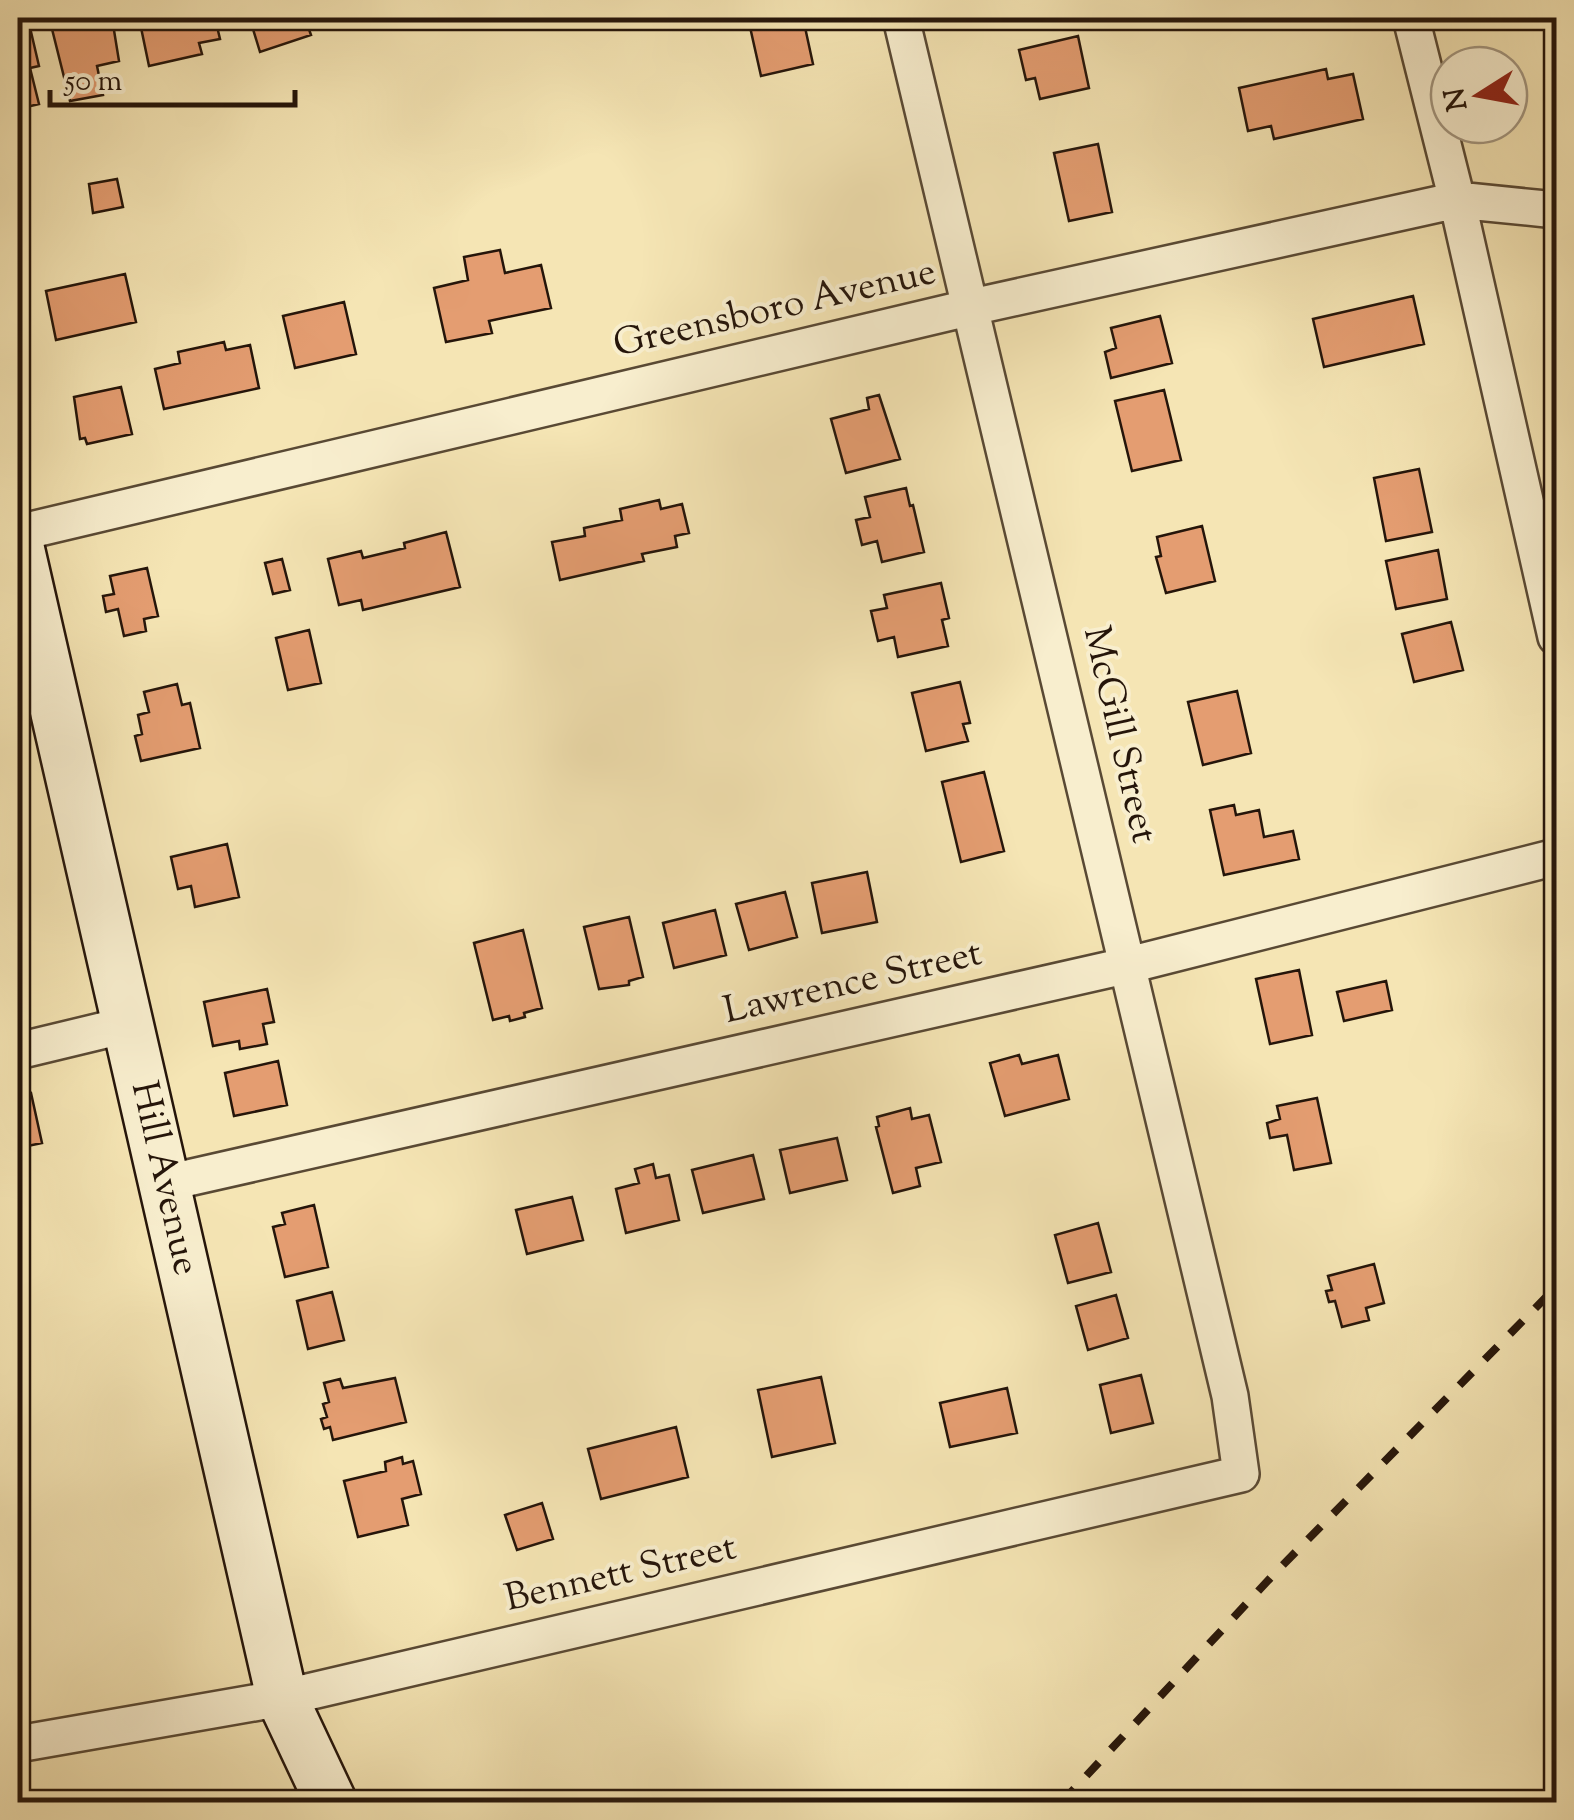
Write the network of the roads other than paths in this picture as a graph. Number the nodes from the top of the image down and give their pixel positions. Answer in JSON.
{"nodes":[{"id":1,"x":901,"y":18,"type":"edge"},
{"id":2,"x":1412,"y":18,"type":"edge"},
{"id":3,"x":1457,"y":200,"type":"junction"},
{"id":4,"x":1556,"y":210,"type":"edge"},
{"id":5,"x":972,"y":307,"type":"junction"},
{"id":6,"x":18,"y":533,"type":"edge"},
{"id":7,"x":18,"y":545,"type":"edge"},
{"id":8,"x":1556,"y":636,"type":"edge"},
{"id":9,"x":1556,"y":857,"type":"edge"},
{"id":10,"x":1130,"y":965,"type":"junction"},
{"id":11,"x":130,"y":1024,"type":"junction"},
{"id":12,"x":18,"y":1051,"type":"edge"},
{"id":13,"x":166,"y":1183,"type":"junction"},
{"id":14,"x":1240,"y":1474,"type":"joint"},
{"id":15,"x":282,"y":1698,"type":"junction"},
{"id":16,"x":18,"y":1744,"type":"edge"},
{"id":17,"x":331,"y":1802,"type":"edge"}],
"edges":[{"from":1,"to":5,"type":"street","name":"McGill Street"},
{"from":2,"to":3,"type":"street"},
{"from":3,"to":4,"type":"street","name":"Greensboro Avenue"},
{"from":3,"to":5,"type":"street","name":"Greensboro Avenue"},
{"from":3,"to":8,"type":"street"},
{"from":5,"to":6,"type":"street","name":"Greensboro Avenue"},
{"from":5,"to":10,"type":"street","name":"McGill Street"},
{"from":7,"to":11,"type":"street","name":"Hill Avenue"},
{"from":9,"to":10,"type":"street","name":"Lawrence Street"},
{"from":10,"to":13,"type":"street","name":"Lawrence Street"},
{"from":10,"to":14,"type":"street","name":"McGill Street"},
{"from":11,"to":12,"type":"street"},
{"from":11,"to":13,"type":"street","name":"Hill Avenue"},
{"from":13,"to":15,"type":"street","name":"Hill Avenue"},
{"from":14,"to":15,"type":"street","name":"Bennett Street"},
{"from":15,"to":16,"type":"street","name":"Bennett Street"},
{"from":15,"to":17,"type":"street","name":"Hill Avenue"}]}
